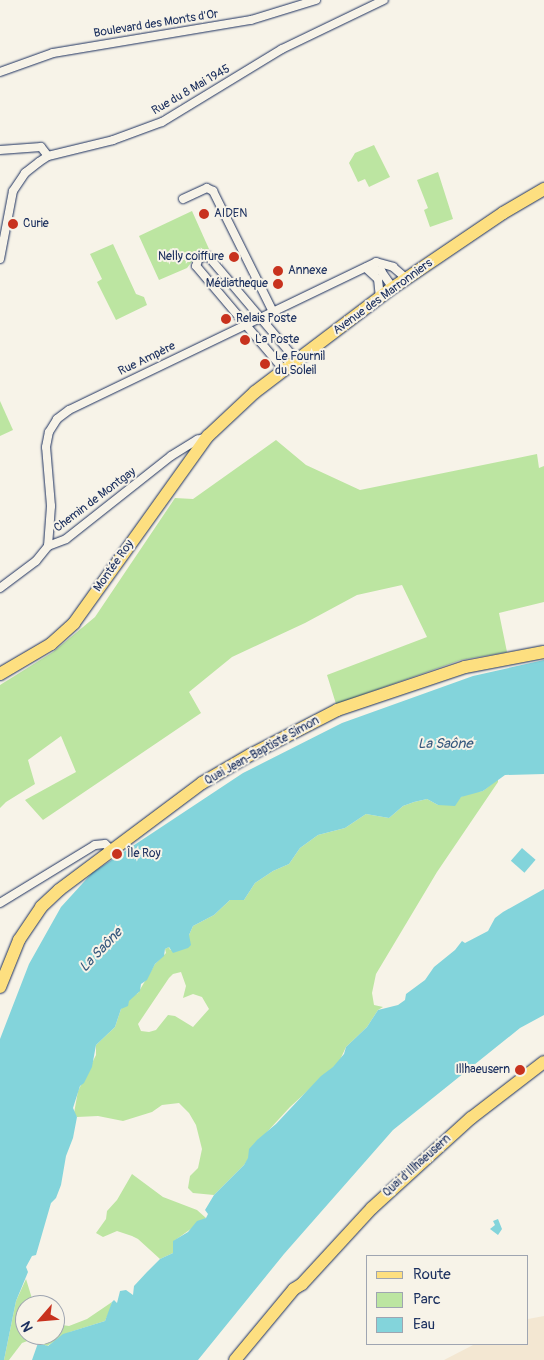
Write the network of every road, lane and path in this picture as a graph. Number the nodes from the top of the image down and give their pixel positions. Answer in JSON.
{"nodes":[{"id":1,"x":316,"y":0,"type":"edge"},
{"id":2,"x":384,"y":0,"type":"edge"},
{"id":3,"x":0,"y":72,"type":"edge"},
{"id":4,"x":0,"y":150,"type":"edge"},
{"id":5,"x":48,"y":156,"type":"junction"},
{"id":6,"x":544,"y":189,"type":"edge"},
{"id":7,"x":183,"y":199,"type":"dead end"},
{"id":8,"x":0,"y":259,"type":"edge"},
{"id":9,"x":365,"y":266,"type":"junction"},
{"id":10,"x":407,"y":278,"type":"junction"},
{"id":11,"x":393,"y":288,"type":"junction"},
{"id":12,"x":380,"y":297,"type":"junction"},
{"id":13,"x":272,"y":310,"type":"junction"},
{"id":14,"x":260,"y":317,"type":"junction"},
{"id":15,"x":245,"y":324,"type":"junction"},
{"id":16,"x":297,"y":360,"type":"junction"},
{"id":17,"x":284,"y":370,"type":"junction"},
{"id":18,"x":208,"y":436,"type":"junction"},
{"id":19,"x":48,"y":546,"type":"junction"},
{"id":20,"x":0,"y":588,"type":"edge"},
{"id":21,"x":544,"y":652,"type":"edge"},
{"id":22,"x":0,"y":674,"type":"edge"},
{"id":23,"x":112,"y":850,"type":"junction"},
{"id":24,"x":0,"y":903,"type":"edge"},
{"id":25,"x":0,"y":987,"type":"edge"},
{"id":26,"x":544,"y":1062,"type":"edge"},
{"id":27,"x":302,"y":1284,"type":"junction"},
{"id":28,"x":235,"y":1360,"type":"edge"},
{"id":29,"x":245,"y":1360,"type":"edge"}],
"edges":[{"from":1,"to":3,"type":"street","name":"Boulevard des Monts d'Or"},
{"from":2,"to":5,"type":"street","name":"Rue du 8 Mai 1945"},
{"from":4,"to":5,"type":"street"},
{"from":5,"to":8,"type":"street"},
{"from":6,"to":10,"type":"main road","name":"Avenue des Marronniers"},
{"from":7,"to":13,"type":"street"},
{"from":9,"to":10,"type":"street","name":"Rue Ampère"},
{"from":9,"to":11,"type":"street"},
{"from":9,"to":12,"type":"street"},
{"from":9,"to":13,"type":"street","name":"Rue Ampère"},
{"from":10,"to":11,"type":"main road","name":"Avenue des Marronniers"},
{"from":11,"to":12,"type":"main road","name":"Avenue des Marronniers"},
{"from":12,"to":16,"type":"main road","name":"Avenue des Marronniers"},
{"from":13,"to":14,"type":"street","name":"Rue Ampère"},
{"from":14,"to":15,"type":"street","name":"Rue Ampère"},
{"from":14,"to":15,"type":"street"},
{"from":14,"to":16,"type":"street"},
{"from":15,"to":17,"type":"street"},
{"from":15,"to":19,"type":"street","name":"Rue Ampère"},
{"from":16,"to":17,"type":"main road","name":"Avenue des Marronniers"},
{"from":17,"to":18,"type":"main road","name":"Avenue des Marronniers"},
{"from":18,"to":19,"type":"street","name":"Chemin de Montgay"},
{"from":18,"to":22,"type":"main road","name":"Montée Roy"},
{"from":19,"to":20,"type":"street","name":"Chemin de Montgay"},
{"from":21,"to":23,"type":"main road","name":"Quai Jean-Baptiste Simon"},
{"from":23,"to":24,"type":"street"},
{"from":23,"to":25,"type":"main road","name":"Quai Jean-Baptiste Simon"},
{"from":26,"to":27,"type":"main road","name":"Quai d'Illhaeusern"},
{"from":27,"to":28,"type":"main road","name":"Quai d'Illhaeusern"},
{"from":27,"to":29,"type":"main road","name":"Quai d'Illhaeusern"}]}
